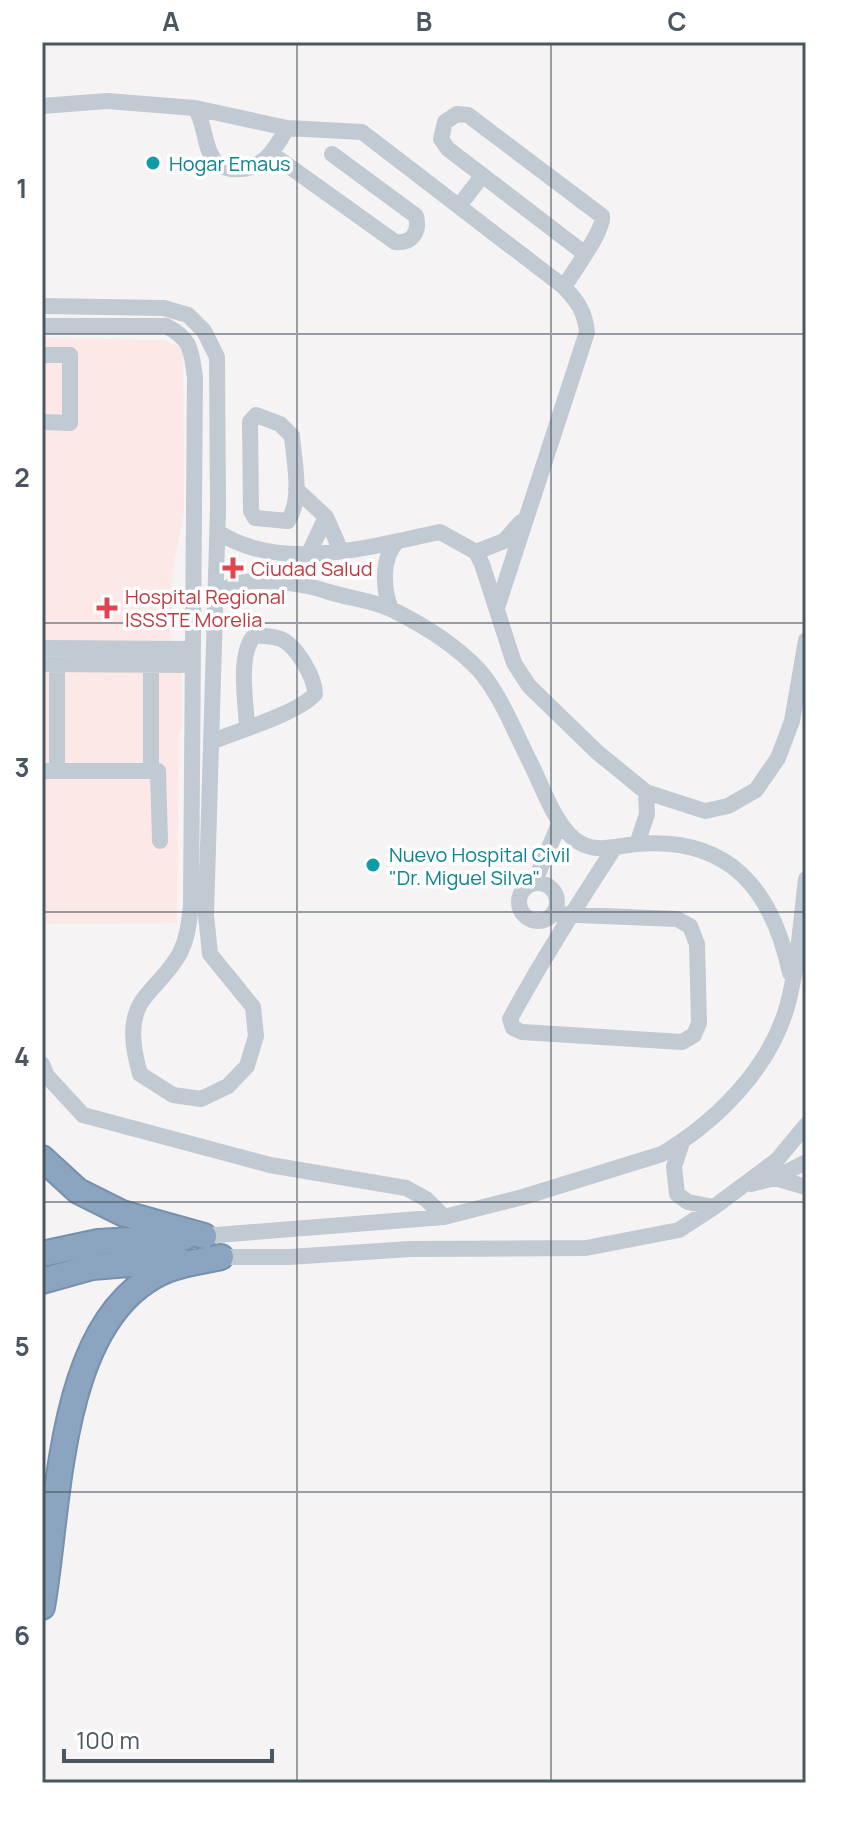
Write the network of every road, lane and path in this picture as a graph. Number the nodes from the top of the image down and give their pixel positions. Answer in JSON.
{"nodes":[{"id":1,"x":42,"y":106,"type":"edge"},
{"id":2,"x":195,"y":108,"type":"junction"},
{"id":3,"x":287,"y":128,"type":"junction"},
{"id":4,"x":272,"y":154,"type":"junction"},
{"id":5,"x":332,"y":154,"type":"dead end"},
{"id":6,"x":482,"y":176,"type":"junction"},
{"id":7,"x":459,"y":206,"type":"junction"},
{"id":8,"x":584,"y":253,"type":"junction"},
{"id":9,"x":564,"y":287,"type":"junction"},
{"id":10,"x":42,"y":306,"type":"edge"},
{"id":11,"x":42,"y":326,"type":"edge"},
{"id":12,"x":42,"y":355,"type":"edge"},
{"id":13,"x":42,"y":422,"type":"edge"},
{"id":14,"x":296,"y":489,"type":"junction"},
{"id":15,"x":326,"y":517,"type":"junction"},
{"id":16,"x":525,"y":518,"type":"junction"},
{"id":17,"x":218,"y":532,"type":"junction"},
{"id":18,"x":397,"y":542,"type":"junction"},
{"id":19,"x":341,"y":551,"type":"junction"},
{"id":20,"x":476,"y":552,"type":"junction"},
{"id":21,"x":309,"y":553,"type":"junction"},
{"id":22,"x":214,"y":600,"type":"junction"},
{"id":23,"x":497,"y":608,"type":"junction"},
{"id":24,"x":391,"y":609,"type":"junction"},
{"id":25,"x":806,"y":640,"type":"edge"},
{"id":26,"x":50,"y":656,"type":"edge"},
{"id":27,"x":151,"y":657,"type":"junction"},
{"id":28,"x":193,"y":657,"type":"junction"},
{"id":29,"x":50,"y":700,"type":"edge"},
{"id":30,"x":247,"y":727,"type":"junction"},
{"id":31,"x":50,"y":735,"type":"edge"},
{"id":32,"x":211,"y":742,"type":"junction"},
{"id":33,"x":50,"y":770,"type":"edge"},
{"id":34,"x":151,"y":771,"type":"junction"},
{"id":35,"x":646,"y":792,"type":"junction"},
{"id":36,"x":560,"y":822,"type":"junction"},
{"id":37,"x":160,"y":841,"type":"dead end"},
{"id":38,"x":637,"y":844,"type":"junction"},
{"id":39,"x":615,"y":847,"type":"junction"},
{"id":40,"x":806,"y":879,"type":"edge"},
{"id":41,"x":534,"y":883,"type":"junction"},
{"id":42,"x":572,"y":914,"type":"junction"},
{"id":43,"x":547,"y":917,"type":"junction"},
{"id":44,"x":556,"y":941,"type":"junction"},
{"id":45,"x":792,"y":980,"type":"junction"},
{"id":46,"x":42,"y":1064,"type":"edge"},
{"id":47,"x":806,"y":1126,"type":"edge"},
{"id":48,"x":682,"y":1142,"type":"junction"},
{"id":49,"x":42,"y":1158,"type":"edge"},
{"id":50,"x":806,"y":1162,"type":"edge"},
{"id":51,"x":775,"y":1178,"type":"junction"},
{"id":52,"x":742,"y":1186,"type":"junction"},
{"id":53,"x":806,"y":1187,"type":"edge"},
{"id":54,"x":714,"y":1207,"type":"junction"},
{"id":55,"x":444,"y":1217,"type":"junction"},
{"id":56,"x":204,"y":1236,"type":"junction"},
{"id":57,"x":42,"y":1254,"type":"edge"},
{"id":58,"x":221,"y":1257,"type":"junction"},
{"id":59,"x":42,"y":1281,"type":"edge"},
{"id":60,"x":42,"y":1607,"type":"edge"}],
"edges":[{"from":1,"to":2,"type":"street"},
{"from":2,"to":3,"type":"street"},
{"from":2,"to":4,"type":"street"},
{"from":3,"to":4,"type":"street"},
{"from":3,"to":7,"type":"street"},
{"from":4,"to":5,"type":"street"},
{"from":6,"to":7,"type":"street"},
{"from":6,"to":8,"type":"street"},
{"from":6,"to":8,"type":"street"},
{"from":7,"to":9,"type":"street"},
{"from":8,"to":9,"type":"street"},
{"from":9,"to":16,"type":"street"},
{"from":10,"to":17,"type":"street"},
{"from":11,"to":28,"type":"street"},
{"from":12,"to":13,"type":"street"},
{"from":14,"to":14,"type":"street"},
{"from":14,"to":15,"type":"street"},
{"from":15,"to":19,"type":"street"},
{"from":15,"to":21,"type":"street"},
{"from":16,"to":20,"type":"street"},
{"from":16,"to":23,"type":"street"},
{"from":17,"to":21,"type":"street"},
{"from":17,"to":22,"type":"street"},
{"from":18,"to":19,"type":"street"},
{"from":18,"to":20,"type":"street"},
{"from":18,"to":24,"type":"street"},
{"from":19,"to":21,"type":"street"},
{"from":20,"to":23,"type":"street"},
{"from":22,"to":24,"type":"street"},
{"from":22,"to":32,"type":"street"},
{"from":23,"to":35,"type":"street"},
{"from":24,"to":36,"type":"street"},
{"from":25,"to":35,"type":"street"},
{"from":26,"to":27,"type":"street"},
{"from":26,"to":29,"type":"street"},
{"from":27,"to":28,"type":"street"},
{"from":27,"to":34,"type":"street"},
{"from":28,"to":32,"type":"street"},
{"from":29,"to":31,"type":"street"},
{"from":30,"to":30,"type":"street"},
{"from":30,"to":32,"type":"street"},
{"from":31,"to":33,"type":"street"},
{"from":33,"to":34,"type":"street"},
{"from":34,"to":37,"type":"street"},
{"from":35,"to":38,"type":"street"},
{"from":36,"to":39,"type":"street"},
{"from":36,"to":41,"type":"street"},
{"from":38,"to":39,"type":"street"},
{"from":38,"to":45,"type":"street"},
{"from":39,"to":42,"type":"street"},
{"from":40,"to":45,"type":"street"},
{"from":41,"to":43,"type":"street"},
{"from":41,"to":43,"type":"street"},
{"from":42,"to":43,"type":"street"},
{"from":42,"to":44,"type":"street"},
{"from":42,"to":44,"type":"street"},
{"from":43,"to":44,"type":"street"},
{"from":45,"to":48,"type":"street"},
{"from":46,"to":55,"type":"street"},
{"from":47,"to":52,"type":"street"},
{"from":48,"to":54,"type":"street"},
{"from":48,"to":55,"type":"street"},
{"from":49,"to":56,"type":"highway"},
{"from":50,"to":51,"type":"street"},
{"from":51,"to":52,"type":"street"},
{"from":51,"to":53,"type":"street"},
{"from":52,"to":54,"type":"street"},
{"from":54,"to":58,"type":"street"},
{"from":55,"to":56,"type":"street"},
{"from":56,"to":57,"type":"highway"},
{"from":58,"to":59,"type":"highway"},
{"from":58,"to":60,"type":"highway"}]}
